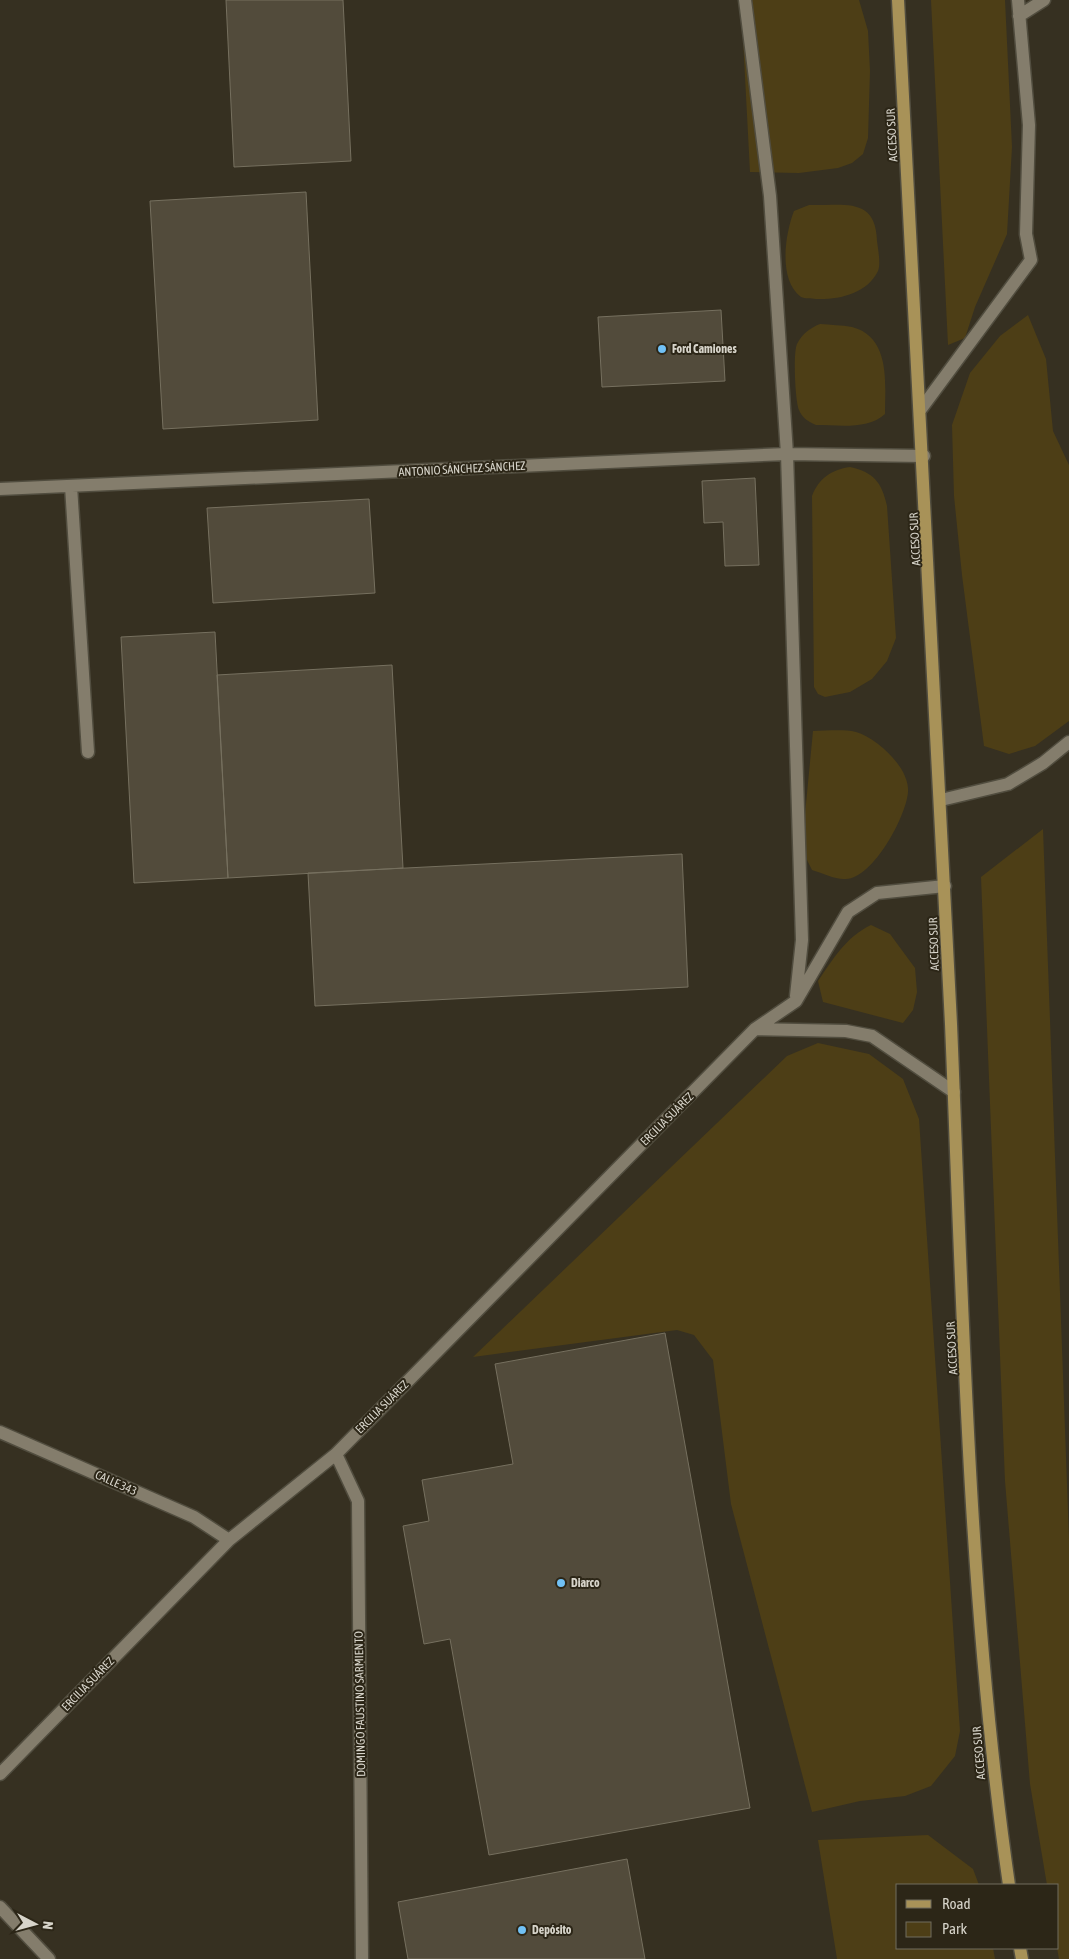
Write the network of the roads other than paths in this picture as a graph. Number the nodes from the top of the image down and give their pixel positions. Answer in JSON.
{"nodes":[{"id":1,"x":745,"y":0,"type":"edge"},
{"id":2,"x":898,"y":0,"type":"edge"},
{"id":3,"x":1018,"y":0,"type":"edge"},
{"id":4,"x":1044,"y":0,"type":"edge"},
{"id":5,"x":1019,"y":16,"type":"junction"},
{"id":6,"x":921,"y":409,"type":"junction"},
{"id":7,"x":787,"y":454,"type":"junction"},
{"id":8,"x":924,"y":456,"type":"junction"},
{"id":9,"x":71,"y":486,"type":"junction"},
{"id":10,"x":0,"y":489,"type":"edge"},
{"id":11,"x":1069,"y":742,"type":"edge"},
{"id":12,"x":88,"y":752,"type":"dead end"},
{"id":13,"x":941,"y":800,"type":"junction"},
{"id":14,"x":945,"y":886,"type":"junction"},
{"id":15,"x":796,"y":1000,"type":"junction"},
{"id":16,"x":755,"y":1029,"type":"junction"},
{"id":17,"x":954,"y":1092,"type":"junction"},
{"id":18,"x":0,"y":1432,"type":"edge"},
{"id":19,"x":336,"y":1454,"type":"junction"},
{"id":20,"x":229,"y":1540,"type":"junction"},
{"id":21,"x":0,"y":1774,"type":"edge"},
{"id":22,"x":1009,"y":1884,"type":"edge"},
{"id":23,"x":0,"y":1907,"type":"edge"},
{"id":24,"x":49,"y":1959,"type":"edge"},
{"id":25,"x":362,"y":1959,"type":"edge"}],
"edges":[{"from":1,"to":7,"type":"street"},
{"from":2,"to":6,"type":"main road","name":"ACCESO SUR"},
{"from":3,"to":5,"type":"street"},
{"from":4,"to":5,"type":"street"},
{"from":5,"to":6,"type":"street"},
{"from":6,"to":8,"type":"main road","name":"ACCESO SUR"},
{"from":7,"to":8,"type":"street","name":"ANTONIO SÁNCHEZ SÁNCHEZ"},
{"from":7,"to":9,"type":"street","name":"ANTONIO SÁNCHEZ SÁNCHEZ"},
{"from":7,"to":15,"type":"street"},
{"from":8,"to":13,"type":"main road","name":"ACCESO SUR"},
{"from":9,"to":10,"type":"street","name":"ANTONIO SÁNCHEZ SÁNCHEZ"},
{"from":9,"to":12,"type":"street"},
{"from":11,"to":13,"type":"street"},
{"from":13,"to":14,"type":"main road","name":"ACCESO SUR"},
{"from":14,"to":15,"type":"street","name":"ERCILIA SUÁREZ"},
{"from":14,"to":17,"type":"main road","name":"ACCESO SUR"},
{"from":15,"to":16,"type":"street","name":"ERCILIA SUÁREZ"},
{"from":16,"to":17,"type":"street"},
{"from":16,"to":19,"type":"street","name":"ERCILIA SUÁREZ"},
{"from":17,"to":22,"type":"main road","name":"ACCESO SUR"},
{"from":18,"to":20,"type":"street","name":"CALLE 343"},
{"from":19,"to":20,"type":"street","name":"ERCILIA SUÁREZ"},
{"from":19,"to":25,"type":"street","name":"DOMINGO FAUSTINO SARMIENTO"},
{"from":20,"to":21,"type":"street","name":"ERCILIA SUÁREZ"},
{"from":23,"to":24,"type":"street"}]}
